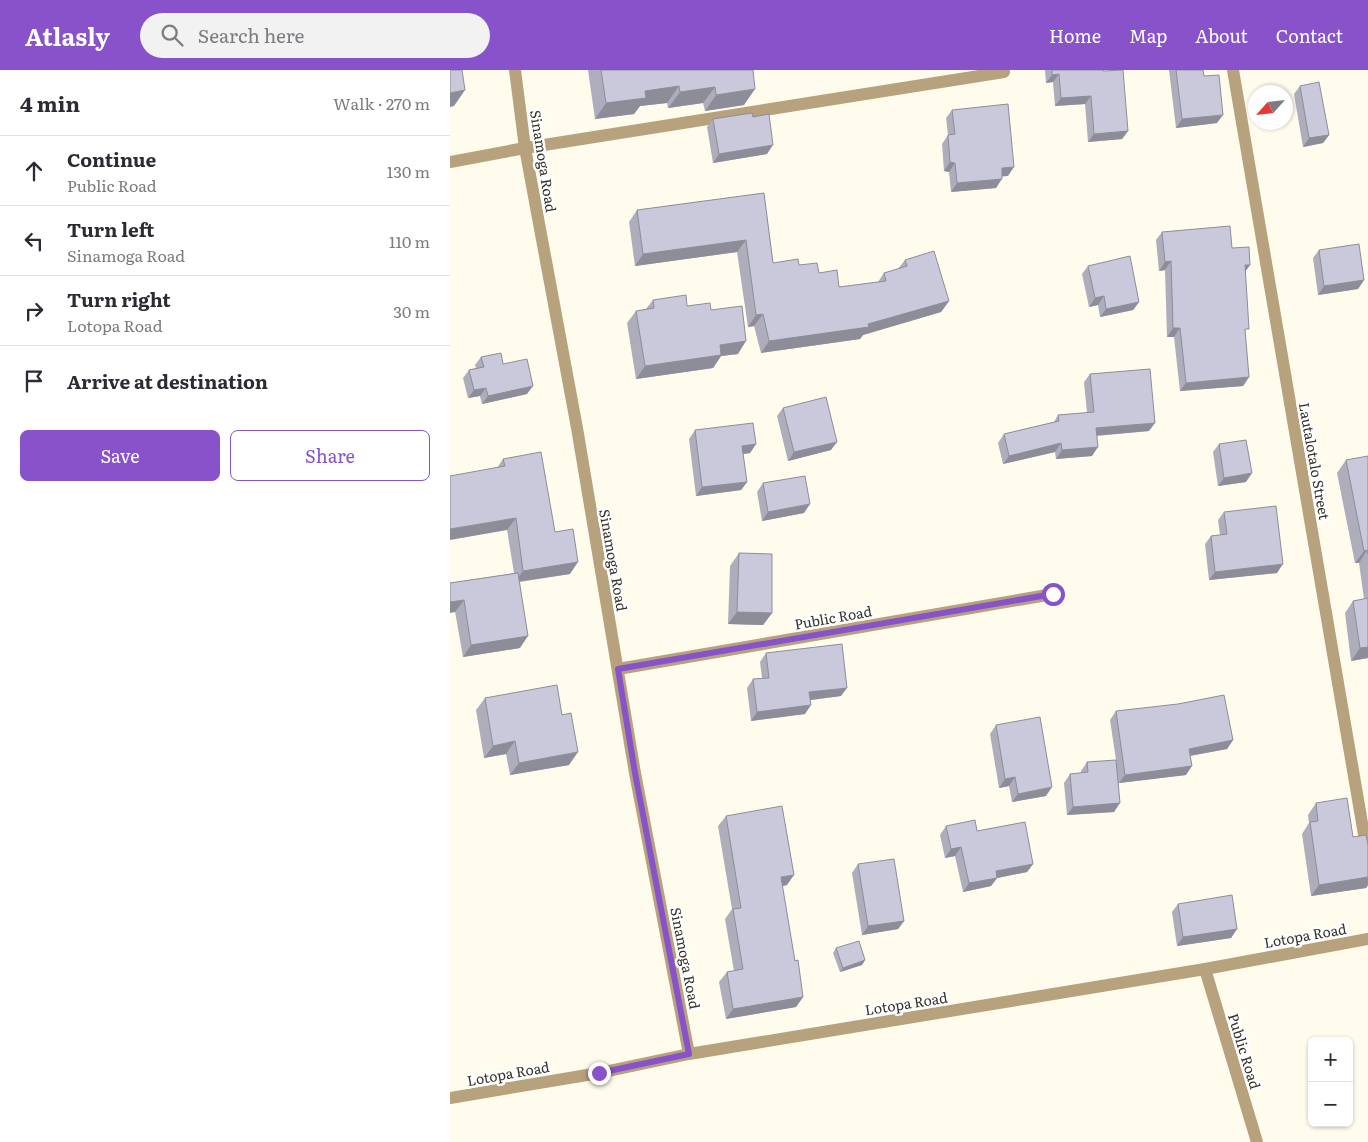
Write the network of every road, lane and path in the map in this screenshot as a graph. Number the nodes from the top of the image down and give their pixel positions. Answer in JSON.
{"nodes":[{"id":1,"x":515,"y":70,"type":"edge"},
{"id":2,"x":1233,"y":70,"type":"edge"},
{"id":3,"x":1004,"y":72,"type":"dead end"},
{"id":4,"x":525,"y":148,"type":"junction"},
{"id":5,"x":450,"y":162,"type":"edge"},
{"id":6,"x":1053,"y":594,"type":"dead end"},
{"id":7,"x":618,"y":669,"type":"junction"},
{"id":8,"x":1368,"y":858,"type":"edge"},
{"id":9,"x":1368,"y":939,"type":"edge"},
{"id":10,"x":1205,"y":969,"type":"junction"},
{"id":11,"x":689,"y":1054,"type":"junction"},
{"id":12,"x":450,"y":1098,"type":"edge"},
{"id":13,"x":1257,"y":1142,"type":"edge"}],
"edges":[{"from":1,"to":4,"type":"street","name":"Sinamoga Road"},
{"from":2,"to":8,"type":"street","name":"Lautalotalo Street"},
{"from":3,"to":4,"type":"street"},
{"from":4,"to":5,"type":"street"},
{"from":4,"to":7,"type":"street","name":"Sinamoga Road"},
{"from":6,"to":7,"type":"street","name":"Public Road"},
{"from":7,"to":11,"type":"street","name":"Sinamoga Road"},
{"from":9,"to":10,"type":"street","name":"Lotopa Road"},
{"from":10,"to":11,"type":"street","name":"Lotopa Road"},
{"from":10,"to":13,"type":"street","name":"Public Road"},
{"from":11,"to":12,"type":"street","name":"Lotopa Road"}]}
